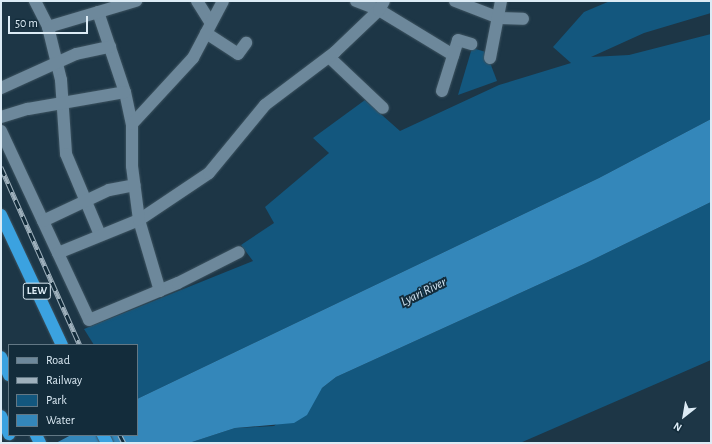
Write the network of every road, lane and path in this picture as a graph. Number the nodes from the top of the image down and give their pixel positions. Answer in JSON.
{"nodes":[{"id":1,"x":136,"y":1,"type":"edge"},
{"id":2,"x":198,"y":1,"type":"edge"},
{"id":3,"x":223,"y":1,"type":"edge"},
{"id":4,"x":356,"y":1,"type":"edge"},
{"id":5,"x":455,"y":1,"type":"edge"},
{"id":6,"x":501,"y":1,"type":"edge"},
{"id":7,"x":38,"y":2,"type":"edge"},
{"id":8,"x":381,"y":5,"type":"edge"},
{"id":9,"x":98,"y":12,"type":"junction"},
{"id":10,"x":499,"y":18,"type":"junction"},
{"id":11,"x":523,"y":19,"type":"dead end"},
{"id":12,"x":48,"y":27,"type":"junction"},
{"id":13,"x":209,"y":28,"type":"junction"},
{"id":14,"x":246,"y":43,"type":"dead end"},
{"id":15,"x":471,"y":44,"type":"dead end"},
{"id":16,"x":110,"y":47,"type":"junction"},
{"id":17,"x":453,"y":55,"type":"junction"},
{"id":18,"x":329,"y":57,"type":"junction"},
{"id":19,"x":490,"y":58,"type":"dead end"},
{"id":20,"x":58,"y":64,"type":"junction"},
{"id":21,"x":1,"y":88,"type":"edge"},
{"id":22,"x":442,"y":91,"type":"dead end"},
{"id":23,"x":125,"y":92,"type":"junction"},
{"id":24,"x":63,"y":103,"type":"junction"},
{"id":25,"x":383,"y":108,"type":"dead end"},
{"id":26,"x":1,"y":117,"type":"edge"},
{"id":27,"x":132,"y":124,"type":"junction"},
{"id":28,"x":1,"y":131,"type":"edge"},
{"id":29,"x":135,"y":185,"type":"junction"},
{"id":30,"x":86,"y":202,"type":"junction"},
{"id":31,"x":1,"y":215,"type":"edge"},
{"id":32,"x":139,"y":220,"type":"junction"},
{"id":33,"x":43,"y":221,"type":"junction"},
{"id":34,"x":100,"y":236,"type":"junction"},
{"id":35,"x":58,"y":252,"type":"junction"},
{"id":36,"x":240,"y":252,"type":"dead end"},
{"id":37,"x":160,"y":291,"type":"junction"},
{"id":38,"x":62,"y":344,"type":"edge"},
{"id":39,"x":1,"y":357,"type":"edge"},
{"id":40,"x":8,"y":373,"type":"edge"},
{"id":41,"x":1,"y":416,"type":"edge"},
{"id":42,"x":8,"y":432,"type":"edge"}],
"edges":[{"from":1,"to":9,"type":"street"},
{"from":2,"to":13,"type":"street"},
{"from":3,"to":13,"type":"street"},
{"from":4,"to":8,"type":"street"},
{"from":5,"to":10,"type":"street"},
{"from":6,"to":10,"type":"street"},
{"from":7,"to":12,"type":"street"},
{"from":8,"to":17,"type":"street"},
{"from":8,"to":18,"type":"street"},
{"from":9,"to":12,"type":"street"},
{"from":9,"to":16,"type":"street"},
{"from":10,"to":11,"type":"street"},
{"from":10,"to":19,"type":"street"},
{"from":12,"to":20,"type":"street"},
{"from":13,"to":14,"type":"street"},
{"from":13,"to":27,"type":"street"},
{"from":15,"to":17,"type":"street"},
{"from":16,"to":20,"type":"street"},
{"from":16,"to":23,"type":"street"},
{"from":17,"to":22,"type":"street"},
{"from":18,"to":25,"type":"street"},
{"from":18,"to":32,"type":"street"},
{"from":20,"to":21,"type":"street"},
{"from":20,"to":24,"type":"street"},
{"from":23,"to":24,"type":"street"},
{"from":23,"to":27,"type":"street"},
{"from":24,"to":26,"type":"street"},
{"from":24,"to":30,"type":"street"},
{"from":27,"to":29,"type":"street"},
{"from":28,"to":33,"type":"street"},
{"from":29,"to":30,"type":"street"},
{"from":29,"to":32,"type":"street"},
{"from":30,"to":33,"type":"street"},
{"from":30,"to":34,"type":"street"},
{"from":31,"to":38,"type":"highway","number":"LEW"},
{"from":32,"to":34,"type":"street"},
{"from":32,"to":37,"type":"street"},
{"from":33,"to":35,"type":"street"},
{"from":34,"to":35,"type":"street"},
{"from":35,"to":37,"type":"street"},
{"from":36,"to":37,"type":"street"},
{"from":39,"to":40,"type":"highway"},
{"from":41,"to":42,"type":"highway"}]}
